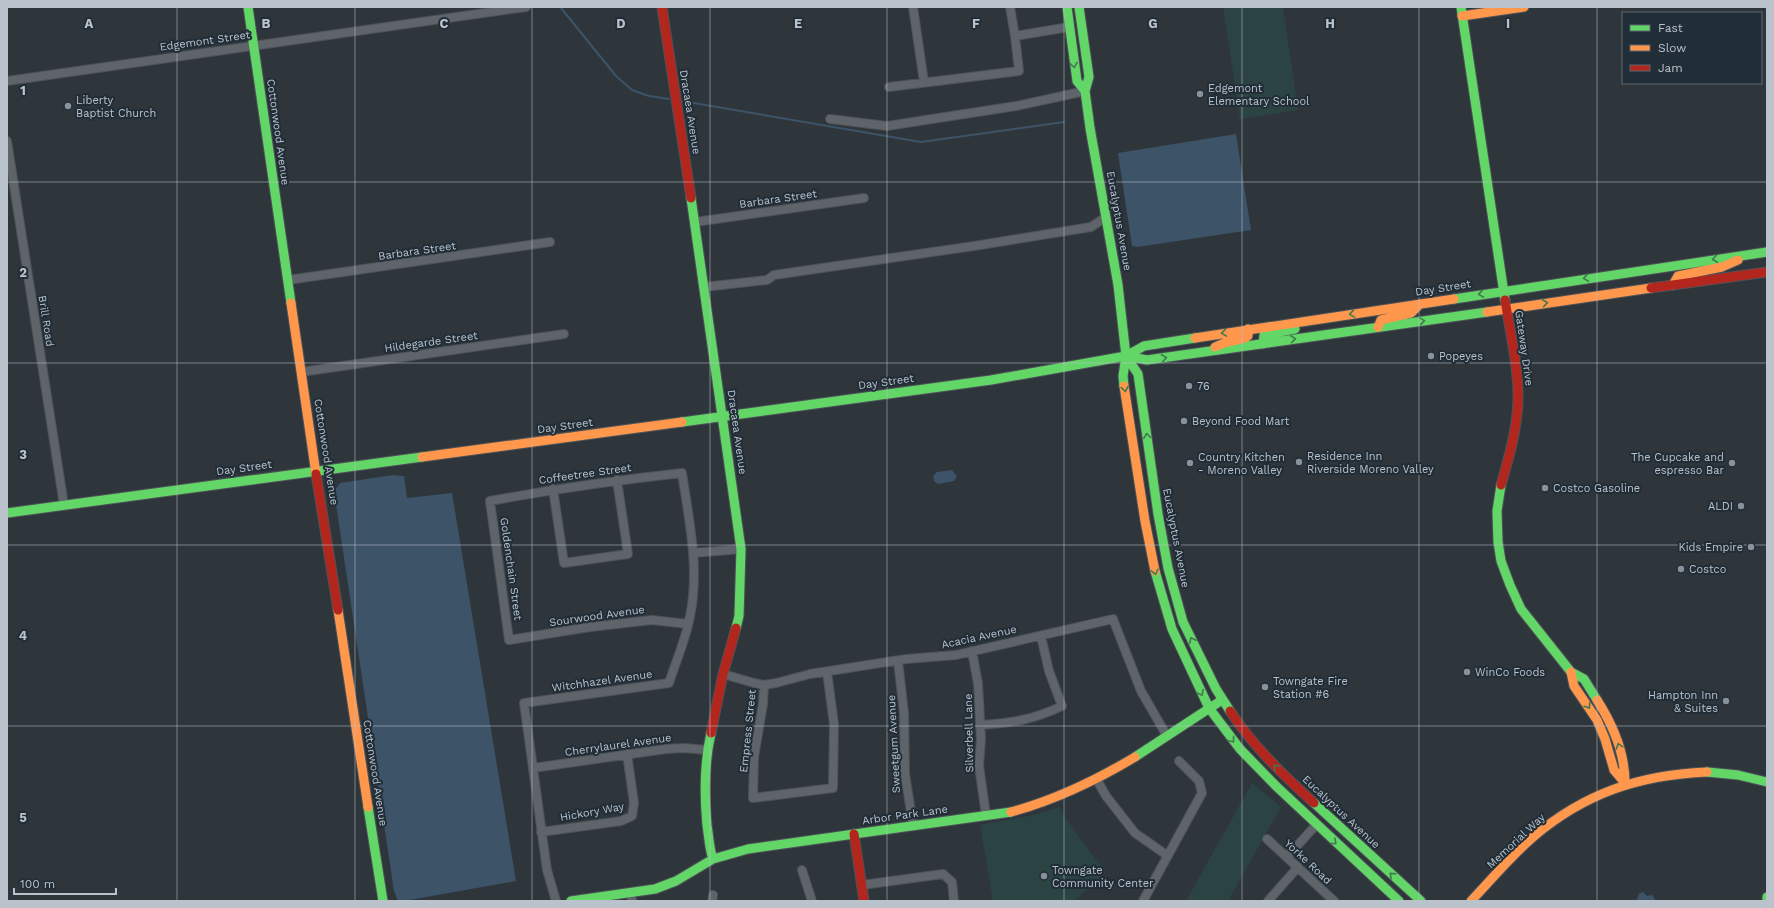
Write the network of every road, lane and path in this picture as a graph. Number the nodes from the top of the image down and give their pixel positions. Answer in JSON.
{"nodes":[{"id":1,"x":248,"y":7,"type":"edge"},
{"id":2,"x":526,"y":7,"type":"edge"},
{"id":3,"x":662,"y":7,"type":"edge"},
{"id":4,"x":913,"y":7,"type":"edge"},
{"id":5,"x":1010,"y":7,"type":"edge"},
{"id":6,"x":1066,"y":7,"type":"edge"},
{"id":7,"x":1079,"y":7,"type":"edge"},
{"id":8,"x":1524,"y":7,"type":"edge"},
{"id":9,"x":1462,"y":11,"type":"edge"},
{"id":10,"x":1069,"y":27,"type":"junction"},
{"id":11,"x":1014,"y":36,"type":"junction"},
{"id":12,"x":253,"y":45,"type":"junction"},
{"id":13,"x":7,"y":81,"type":"edge"},
{"id":14,"x":924,"y":82,"type":"junction"},
{"id":15,"x":890,"y":87,"type":"dead end"},
{"id":16,"x":1085,"y":92,"type":"junction"},
{"id":17,"x":830,"y":118,"type":"dead end"},
{"id":18,"x":7,"y":140,"type":"edge"},
{"id":19,"x":864,"y":198,"type":"dead end"},
{"id":20,"x":1106,"y":218,"type":"junction"},
{"id":21,"x":695,"y":222,"type":"junction"},
{"id":22,"x":550,"y":242,"type":"dead end"},
{"id":23,"x":1767,"y":252,"type":"edge"},
{"id":24,"x":1752,"y":254,"type":"junction"},
{"id":25,"x":1767,"y":272,"type":"edge"},
{"id":26,"x":288,"y":280,"type":"junction"},
{"id":27,"x":1673,"y":285,"type":"junction"},
{"id":28,"x":704,"y":288,"type":"junction"},
{"id":29,"x":1504,"y":290,"type":"junction"},
{"id":30,"x":1421,"y":303,"type":"junction"},
{"id":31,"x":1507,"y":308,"type":"junction"},
{"id":32,"x":1312,"y":320,"type":"junction"},
{"id":33,"x":1378,"y":327,"type":"junction"},
{"id":34,"x":1248,"y":330,"type":"junction"},
{"id":35,"x":564,"y":334,"type":"dead end"},
{"id":36,"x":1263,"y":344,"type":"junction"},
{"id":37,"x":1208,"y":352,"type":"junction"},
{"id":38,"x":1126,"y":356,"type":"junction"},
{"id":39,"x":301,"y":372,"type":"junction"},
{"id":40,"x":723,"y":417,"type":"junction"},
{"id":41,"x":1131,"y":423,"type":"junction"},
{"id":42,"x":316,"y":471,"type":"junction"},
{"id":43,"x":682,"y":473,"type":"joint"},
{"id":44,"x":617,"y":480,"type":"junction"},
{"id":45,"x":554,"y":489,"type":"junction"},
{"id":46,"x":1155,"y":489,"type":"junction"},
{"id":47,"x":490,"y":501,"type":"joint"},
{"id":48,"x":1142,"y":502,"type":"junction"},
{"id":49,"x":64,"y":505,"type":"junction"},
{"id":50,"x":7,"y":513,"type":"edge"},
{"id":51,"x":741,"y":549,"type":"junction"},
{"id":52,"x":693,"y":553,"type":"junction"},
{"id":53,"x":1168,"y":568,"type":"junction"},
{"id":54,"x":688,"y":624,"type":"junction"},
{"id":55,"x":1041,"y":636,"type":"junction"},
{"id":56,"x":510,"y":640,"type":"joint"},
{"id":57,"x":972,"y":651,"type":"junction"},
{"id":58,"x":898,"y":661,"type":"junction"},
{"id":59,"x":827,"y":672,"type":"junction"},
{"id":60,"x":723,"y":674,"type":"junction"},
{"id":61,"x":764,"y":685,"type":"junction"},
{"id":62,"x":1222,"y":700,"type":"junction"},
{"id":63,"x":1209,"y":708,"type":"junction"},
{"id":64,"x":980,"y":725,"type":"junction"},
{"id":65,"x":1167,"y":736,"type":"junction"},
{"id":66,"x":707,"y":750,"type":"junction"},
{"id":67,"x":627,"y":754,"type":"junction"},
{"id":68,"x":1180,"y":761,"type":"dead end"},
{"id":69,"x":533,"y":768,"type":"junction"},
{"id":70,"x":1097,"y":780,"type":"junction"},
{"id":71,"x":1270,"y":780,"type":"junction"},
{"id":72,"x":1767,"y":782,"type":"edge"},
{"id":73,"x":1625,"y":784,"type":"junction"},
{"id":74,"x":986,"y":815,"type":"junction"},
{"id":75,"x":1329,"y":818,"type":"junction"},
{"id":76,"x":1316,"y":825,"type":"junction"},
{"id":77,"x":913,"y":826,"type":"junction"},
{"id":78,"x":542,"y":832,"type":"junction"},
{"id":79,"x":854,"y":834,"type":"junction"},
{"id":80,"x":1268,"y":839,"type":"dead end"},
{"id":81,"x":1355,"y":841,"type":"junction"},
{"id":82,"x":1168,"y":856,"type":"junction"},
{"id":83,"x":1287,"y":857,"type":"junction"},
{"id":84,"x":713,"y":860,"type":"junction"},
{"id":85,"x":1298,"y":867,"type":"junction"},
{"id":86,"x":802,"y":870,"type":"dead end"},
{"id":87,"x":862,"y":885,"type":"junction"},
{"id":88,"x":631,"y":897,"type":"edge"},
{"id":89,"x":1767,"y":897,"type":"edge"},
{"id":90,"x":383,"y":901,"type":"edge"},
{"id":91,"x":556,"y":901,"type":"edge"},
{"id":92,"x":571,"y":901,"type":"edge"},
{"id":93,"x":812,"y":901,"type":"edge"},
{"id":94,"x":864,"y":901,"type":"edge"},
{"id":95,"x":954,"y":901,"type":"edge"},
{"id":96,"x":1143,"y":901,"type":"edge"},
{"id":97,"x":1268,"y":901,"type":"edge"},
{"id":98,"x":1334,"y":901,"type":"edge"},
{"id":99,"x":1399,"y":901,"type":"edge"},
{"id":100,"x":1421,"y":901,"type":"edge"},
{"id":101,"x":1471,"y":901,"type":"edge"},
{"id":102,"x":1767,"y":901,"type":"edge"}],
"edges":[{"from":1,"to":12,"type":"main road","name":"Cottonwood Avenue"},
{"from":2,"to":12,"type":"street","name":"Edgemont Street"},
{"from":3,"to":21,"type":"main road","name":"Dracaea Avenue"},
{"from":4,"to":14,"type":"street"},
{"from":5,"to":11,"type":"street"},
{"from":6,"to":10,"type":"main road","name":"Eucalyptus Avenue"},
{"from":7,"to":16,"type":"main road","name":"Eucalyptus Avenue"},
{"from":8,"to":9,"type":"main road"},
{"from":9,"to":29,"type":"main road","name":"Gateway Drive"},
{"from":10,"to":11,"type":"street"},
{"from":10,"to":16,"type":"main road","name":"Eucalyptus Avenue","one_way":true},
{"from":11,"to":14,"type":"street"},
{"from":12,"to":13,"type":"street","name":"Edgemont Street"},
{"from":12,"to":26,"type":"main road","name":"Cottonwood Avenue"},
{"from":14,"to":15,"type":"street"},
{"from":16,"to":17,"type":"street"},
{"from":16,"to":20,"type":"main road","name":"Eucalyptus Avenue"},
{"from":18,"to":49,"type":"street","name":"Brill Road"},
{"from":19,"to":21,"type":"street","name":"Barbara Street"},
{"from":20,"to":28,"type":"street"},
{"from":20,"to":38,"type":"main road","name":"Eucalyptus Avenue"},
{"from":21,"to":28,"type":"main road","name":"Dracaea Avenue"},
{"from":22,"to":26,"type":"street","name":"Barbara Street"},
{"from":23,"to":24,"type":"main road","name":"Day Street"},
{"from":24,"to":27,"type":"main road"},
{"from":24,"to":29,"type":"main road","name":"Day Street","one_way":true},
{"from":25,"to":27,"type":"main road","name":"Day Street"},
{"from":26,"to":39,"type":"main road","name":"Cottonwood Avenue"},
{"from":31,"to":27,"type":"main road","name":"Day Street","one_way":true},
{"from":28,"to":40,"type":"main road","name":"Dracaea Avenue"},
{"from":29,"to":30,"type":"main road","name":"Day Street","one_way":true},
{"from":29,"to":31,"type":"main road","name":"Gateway Drive"},
{"from":30,"to":32,"type":"main road","name":"Day Street","one_way":true},
{"from":30,"to":33,"type":"main road"},
{"from":33,"to":31,"type":"main road","name":"Day Street","one_way":true},
{"from":31,"to":73,"type":"main road","name":"Gateway Drive"},
{"from":32,"to":34,"type":"main road","name":"Day Street"},
{"from":32,"to":36,"type":"main road"},
{"from":36,"to":33,"type":"main road","name":"Day Street","one_way":true},
{"from":34,"to":37,"type":"main road"},
{"from":34,"to":38,"type":"main road","name":"Day Street","one_way":true},
{"from":35,"to":39,"type":"street","name":"Hildegarde Street"},
{"from":36,"to":37,"type":"main road","name":"Day Street"},
{"from":38,"to":37,"type":"main road","name":"Day Street","one_way":true},
{"from":38,"to":40,"type":"main road","name":"Day Street"},
{"from":38,"to":41,"type":"main road","name":"Eucalyptus Avenue","one_way":true},
{"from":46,"to":38,"type":"main road","name":"Eucalyptus Avenue","one_way":true},
{"from":39,"to":42,"type":"main road","name":"Cottonwood Avenue"},
{"from":40,"to":42,"type":"main road","name":"Day Street"},
{"from":40,"to":51,"type":"main road","name":"Dracaea Avenue"},
{"from":41,"to":46,"type":"main road"},
{"from":41,"to":48,"type":"main road","name":"Eucalyptus Avenue"},
{"from":42,"to":49,"type":"main road","name":"Day Street"},
{"from":42,"to":90,"type":"main road","name":"Cottonwood Avenue"},
{"from":43,"to":44,"type":"street","name":"Coffeetree Street"},
{"from":43,"to":52,"type":"street","name":"Witchhazel Avenue"},
{"from":44,"to":45,"type":"street","name":"Coffeetree Street"},
{"from":44,"to":45,"type":"street"},
{"from":45,"to":47,"type":"street","name":"Coffeetree Street"},
{"from":46,"to":53,"type":"main road","name":"Eucalyptus Avenue"},
{"from":47,"to":56,"type":"street","name":"Goldenchain Street"},
{"from":48,"to":53,"type":"main road"},
{"from":48,"to":63,"type":"main road","name":"Eucalyptus Avenue","one_way":true},
{"from":49,"to":50,"type":"main road","name":"Day Street"},
{"from":51,"to":52,"type":"street"},
{"from":51,"to":60,"type":"main road","name":"Dracaea Avenue"},
{"from":52,"to":54,"type":"street","name":"Witchhazel Avenue"},
{"from":62,"to":53,"type":"main road","name":"Eucalyptus Avenue","one_way":true},
{"from":54,"to":56,"type":"street","name":"Sourwood Avenue"},
{"from":54,"to":69,"type":"street","name":"Witchhazel Avenue"},
{"from":55,"to":57,"type":"street","name":"Acacia Avenue"},
{"from":55,"to":64,"type":"street"},
{"from":55,"to":65,"type":"street","name":"Acacia Avenue"},
{"from":57,"to":58,"type":"street","name":"Acacia Avenue"},
{"from":57,"to":64,"type":"street","name":"Silverbell Lane"},
{"from":58,"to":59,"type":"street","name":"Acacia Avenue"},
{"from":58,"to":77,"type":"street","name":"Sweetgum Avenue"},
{"from":59,"to":61,"type":"street","name":"Acacia Avenue"},
{"from":59,"to":61,"type":"street","name":"Empress Street"},
{"from":60,"to":61,"type":"street","name":"Acacia Avenue"},
{"from":60,"to":66,"type":"main road","name":"Dracaea Avenue"},
{"from":62,"to":63,"type":"main road","name":"Arbor Park Lane"},
{"from":75,"to":62,"type":"main road","name":"Eucalyptus Avenue","one_way":true},
{"from":63,"to":65,"type":"main road","name":"Arbor Park Lane"},
{"from":63,"to":71,"type":"main road","name":"Eucalyptus Avenue","one_way":true},
{"from":64,"to":74,"type":"street","name":"Silverbell Lane"},
{"from":65,"to":70,"type":"main road","name":"Arbor Park Lane"},
{"from":66,"to":67,"type":"street","name":"Cherrylaurel Avenue"},
{"from":66,"to":84,"type":"main road","name":"Dracaea Avenue"},
{"from":67,"to":69,"type":"street","name":"Cherrylaurel Avenue"},
{"from":67,"to":78,"type":"street","name":"Hickory Way"},
{"from":68,"to":82,"type":"street"},
{"from":69,"to":78,"type":"street","name":"Witchhazel Avenue"},
{"from":70,"to":74,"type":"main road","name":"Arbor Park Lane"},
{"from":70,"to":82,"type":"street"},
{"from":71,"to":75,"type":"main road"},
{"from":71,"to":76,"type":"main road","name":"Eucalyptus Avenue"},
{"from":72,"to":73,"type":"main road","name":"Memorial Way"},
{"from":73,"to":101,"type":"main road","name":"Memorial Way"},
{"from":74,"to":77,"type":"main road","name":"Arbor Park Lane"},
{"from":75,"to":81,"type":"main road","name":"Eucalyptus Avenue"},
{"from":76,"to":81,"type":"main road"},
{"from":76,"to":83,"type":"street"},
{"from":76,"to":99,"type":"main road","name":"Eucalyptus Avenue","one_way":true},
{"from":77,"to":79,"type":"main road","name":"Arbor Park Lane"},
{"from":78,"to":91,"type":"street","name":"Witchhazel Avenue"},
{"from":79,"to":84,"type":"main road","name":"Arbor Park Lane"},
{"from":79,"to":87,"type":"main road"},
{"from":80,"to":83,"type":"street","name":"Yorke Road"},
{"from":100,"to":81,"type":"main road","name":"Eucalyptus Avenue","one_way":true},
{"from":82,"to":96,"type":"street"},
{"from":83,"to":85,"type":"street","name":"Yorke Road"},
{"from":84,"to":88,"type":"main road","name":"Arbor Park Lane"},
{"from":85,"to":97,"type":"street"},
{"from":85,"to":98,"type":"street","name":"Yorke Road"},
{"from":86,"to":93,"type":"street"},
{"from":87,"to":94,"type":"main road"},
{"from":87,"to":95,"type":"street"},
{"from":88,"to":92,"type":"main road","name":"Arbor Park Lane"},
{"from":89,"to":102,"type":"main road"}]}
